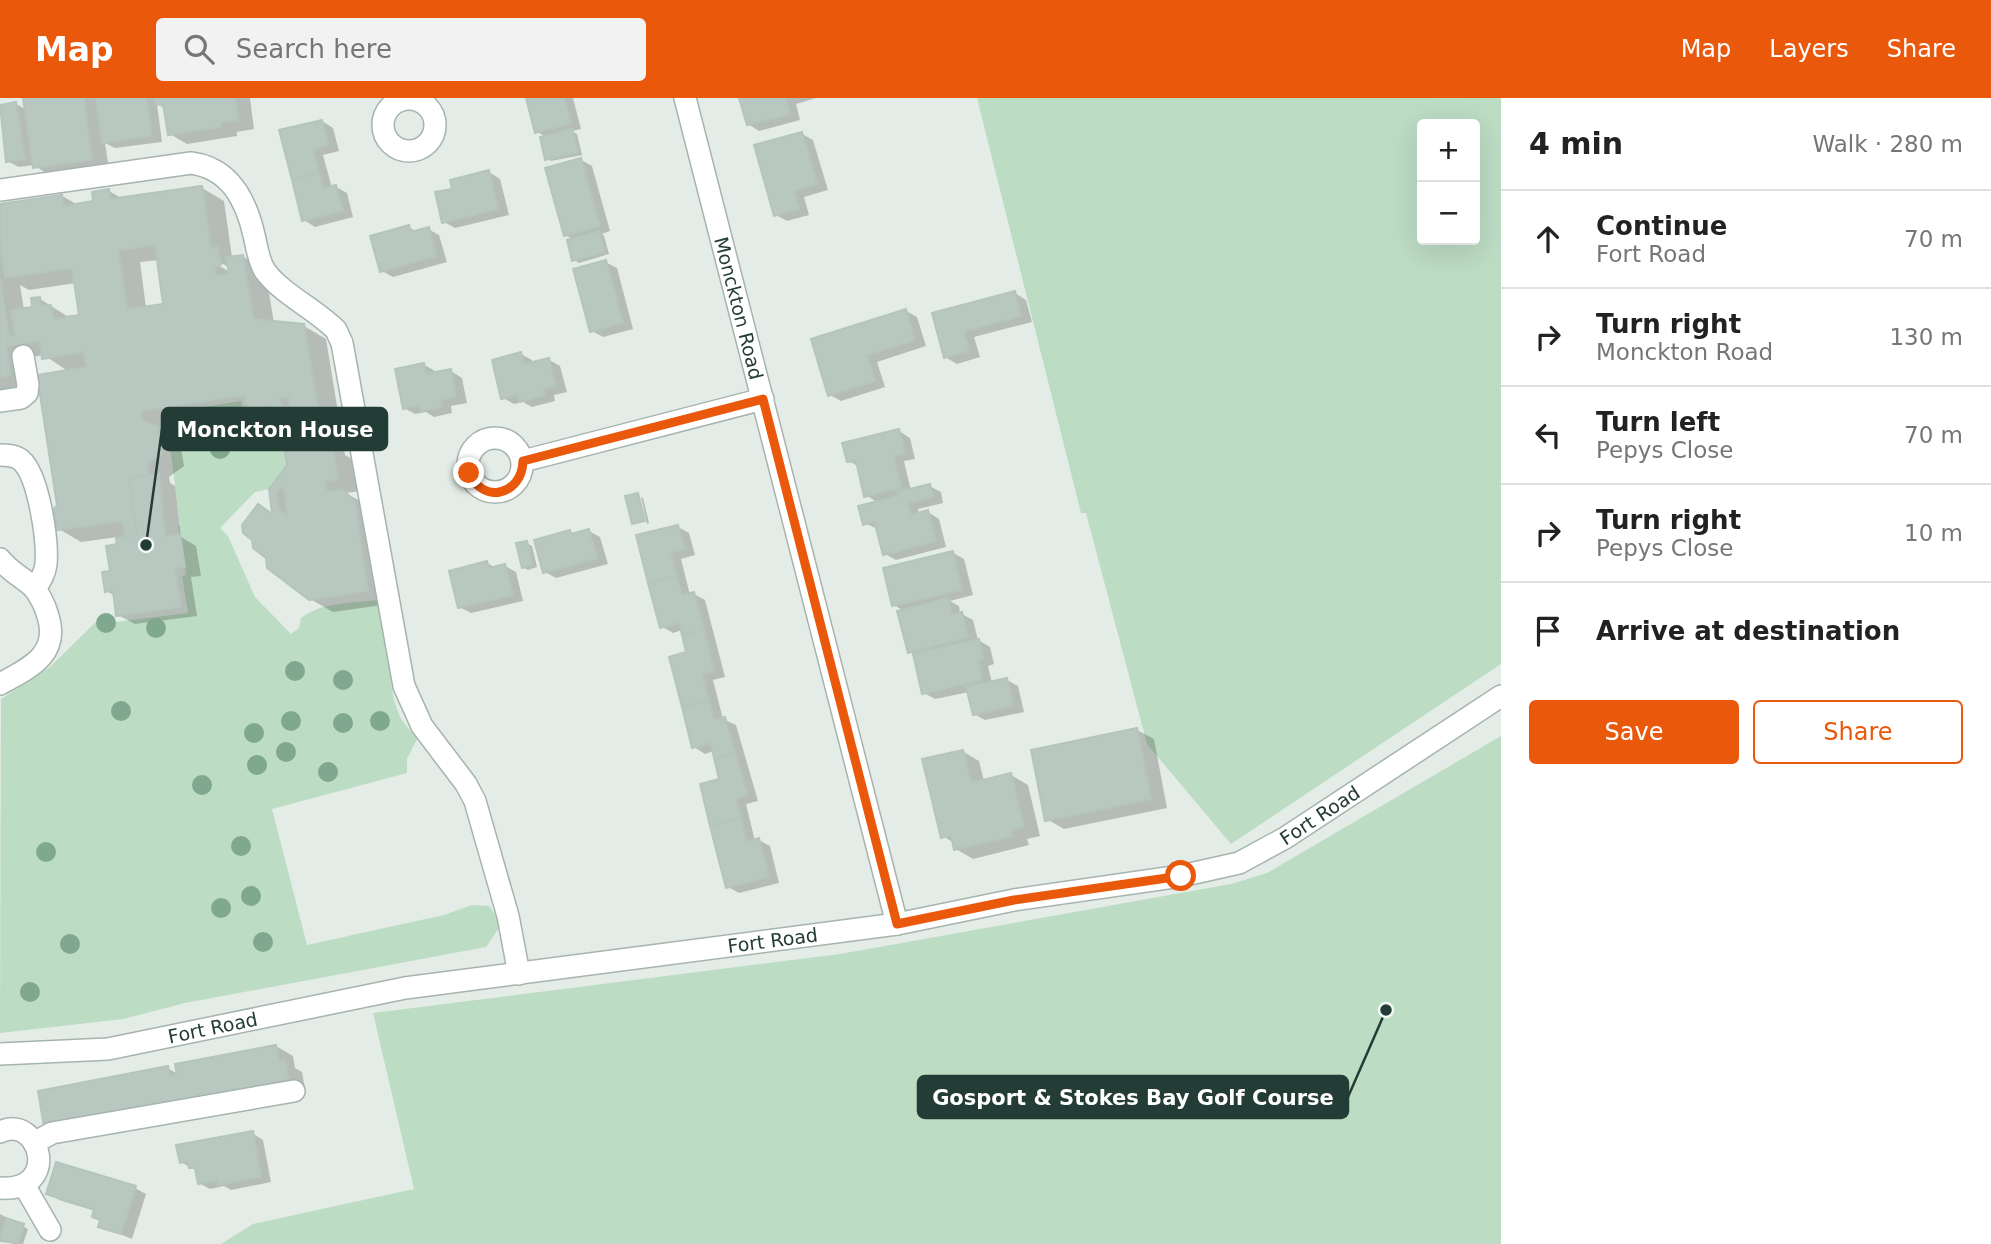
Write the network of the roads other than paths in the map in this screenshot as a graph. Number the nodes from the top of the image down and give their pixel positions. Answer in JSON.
{"nodes":[{"id":1,"x":685,"y":98,"type":"edge"},
{"id":2,"x":0,"y":190,"type":"edge"},
{"id":3,"x":23,"y":356,"type":"dead end"},
{"id":4,"x":763,"y":399,"type":"junction"},
{"id":5,"x":0,"y":401,"type":"edge"},
{"id":6,"x":0,"y":455,"type":"edge"},
{"id":7,"x":523,"y":461,"type":"dead end"},
{"id":8,"x":0,"y":559,"type":"edge"},
{"id":9,"x":35,"y":589,"type":"junction"},
{"id":10,"x":0,"y":684,"type":"edge"},
{"id":11,"x":1501,"y":696,"type":"edge"},
{"id":12,"x":897,"y":924,"type":"junction"},
{"id":13,"x":519,"y":974,"type":"junction"},
{"id":14,"x":0,"y":1054,"type":"edge"},
{"id":15,"x":294,"y":1091,"type":"dead end"},
{"id":16,"x":0,"y":1132,"type":"edge"},
{"id":17,"x":34,"y":1143,"type":"junction"},
{"id":18,"x":24,"y":1185,"type":"junction"},
{"id":19,"x":0,"y":1188,"type":"edge"},
{"id":20,"x":50,"y":1230,"type":"dead end"}],
"edges":[{"from":1,"to":4,"type":"street","name":"Monckton Road"},
{"from":2,"to":13,"type":"street"},
{"from":3,"to":5,"type":"street"},
{"from":4,"to":7,"type":"street"},
{"from":4,"to":12,"type":"street","name":"Monckton Road"},
{"from":6,"to":9,"type":"street"},
{"from":8,"to":9,"type":"street"},
{"from":9,"to":10,"type":"street"},
{"from":11,"to":12,"type":"street","name":"Fort Road"},
{"from":12,"to":13,"type":"street","name":"Fort Road"},
{"from":13,"to":14,"type":"street","name":"Fort Road"},
{"from":15,"to":17,"type":"street"},
{"from":16,"to":17,"type":"street"},
{"from":17,"to":18,"type":"street"},
{"from":18,"to":19,"type":"street"},
{"from":18,"to":20,"type":"street"}]}
